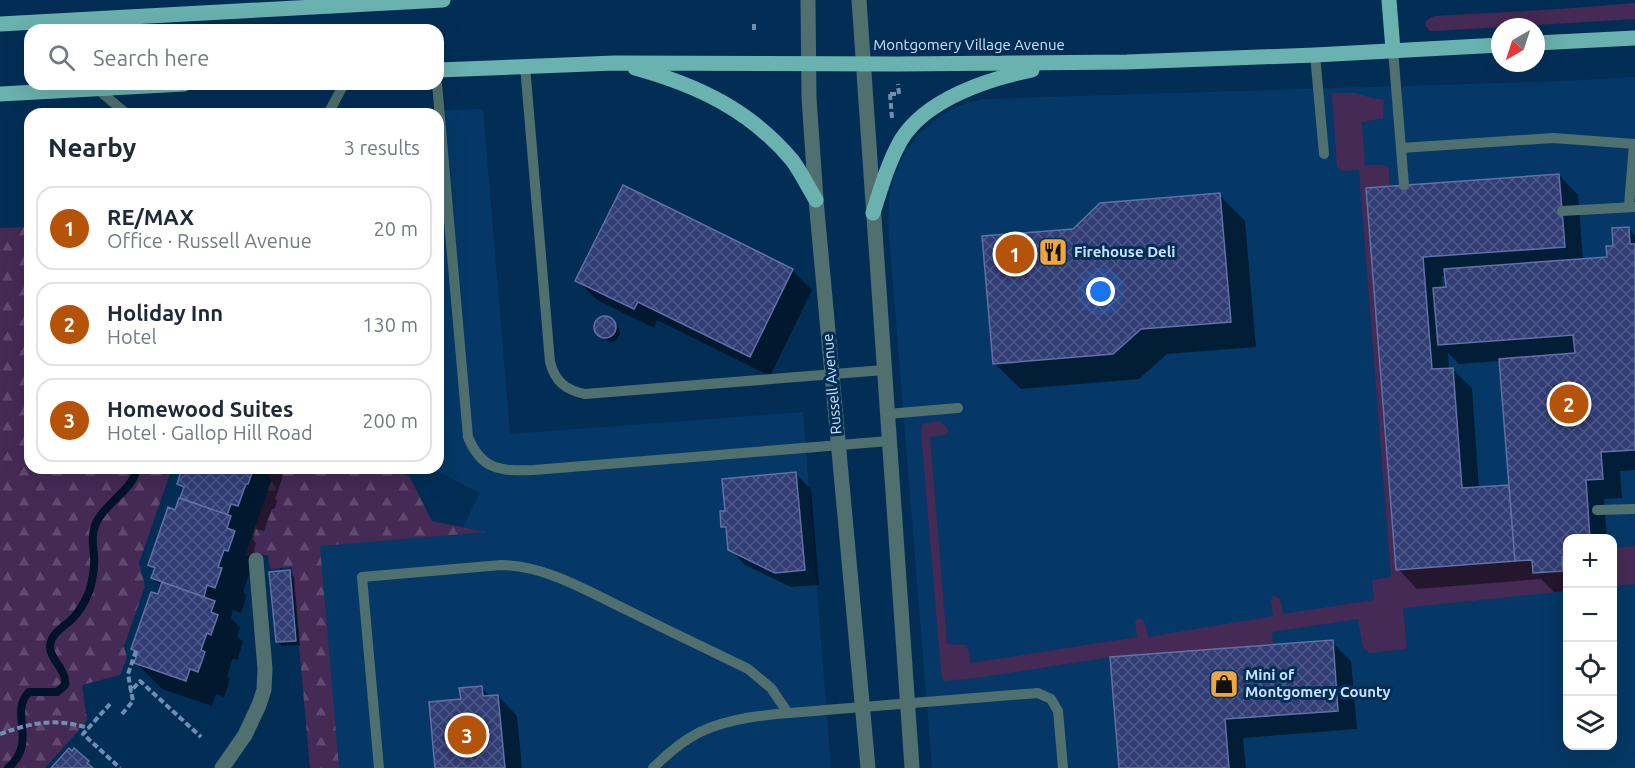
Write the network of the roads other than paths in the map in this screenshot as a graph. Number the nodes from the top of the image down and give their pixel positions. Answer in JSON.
{"nodes":[{"id":1,"x":443,"y":0,"type":"edge"},
{"id":2,"x":808,"y":0,"type":"edge"},
{"id":3,"x":859,"y":0,"type":"edge"},
{"id":4,"x":1389,"y":0,"type":"edge"},
{"id":5,"x":0,"y":24,"type":"edge"},
{"id":6,"x":1635,"y":38,"type":"edge"},
{"id":7,"x":1545,"y":43,"type":"edge"},
{"id":8,"x":1491,"y":45,"type":"edge"},
{"id":9,"x":1394,"y":50,"type":"junction"},
{"id":10,"x":1315,"y":55,"type":"junction"},
{"id":11,"x":1067,"y":62,"type":"junction"},
{"id":12,"x":614,"y":63,"type":"junction"},
{"id":13,"x":809,"y":64,"type":"junction"},
{"id":14,"x":864,"y":64,"type":"junction"},
{"id":15,"x":525,"y":66,"type":"junction"},
{"id":16,"x":444,"y":70,"type":"edge"},
{"id":17,"x":64,"y":90,"type":"edge"},
{"id":18,"x":98,"y":90,"type":"edge"},
{"id":19,"x":341,"y":90,"type":"edge"},
{"id":20,"x":439,"y":90,"type":"edge"},
{"id":21,"x":0,"y":94,"type":"edge"},
{"id":22,"x":121,"y":108,"type":"edge"},
{"id":23,"x":331,"y":108,"type":"edge"},
{"id":24,"x":440,"y":108,"type":"edge"},
{"id":25,"x":1635,"y":144,"type":"edge"},
{"id":26,"x":1401,"y":148,"type":"junction"},
{"id":27,"x":1324,"y":154,"type":"dead end"},
{"id":28,"x":444,"y":155,"type":"edge"},
{"id":29,"x":1404,"y":185,"type":"dead end"},
{"id":30,"x":816,"y":200,"type":"junction"},
{"id":31,"x":1632,"y":206,"type":"edge"},
{"id":32,"x":1562,"y":211,"type":"dead end"},
{"id":33,"x":873,"y":213,"type":"junction"},
{"id":34,"x":884,"y":370,"type":"junction"},
{"id":35,"x":832,"y":375,"type":"junction"},
{"id":36,"x":958,"y":408,"type":"dead end"},
{"id":37,"x":887,"y":414,"type":"junction"},
{"id":38,"x":889,"y":441,"type":"junction"},
{"id":39,"x":837,"y":445,"type":"junction"},
{"id":40,"x":1635,"y":508,"type":"edge"},
{"id":41,"x":1597,"y":510,"type":"dead end"},
{"id":42,"x":256,"y":560,"type":"dead end"},
{"id":43,"x":907,"y":703,"type":"junction"},
{"id":44,"x":862,"y":707,"type":"junction"},
{"id":45,"x":788,"y":713,"type":"junction"},
{"id":46,"x":222,"y":768,"type":"edge"},
{"id":47,"x":379,"y":768,"type":"edge"},
{"id":48,"x":653,"y":768,"type":"edge"},
{"id":49,"x":868,"y":768,"type":"edge"},
{"id":50,"x":912,"y":768,"type":"edge"},
{"id":51,"x":1063,"y":768,"type":"edge"}],
"edges":[{"from":1,"to":5,"type":"main road"},
{"from":2,"to":13,"type":"street","name":"Russell Avenue"},
{"from":3,"to":14,"type":"street"},
{"from":4,"to":9,"type":"main road"},
{"from":6,"to":7,"type":"main road"},
{"from":8,"to":9,"type":"main road","name":"Montgomery Village Avenue"},
{"from":9,"to":10,"type":"main road","name":"Montgomery Village Avenue"},
{"from":9,"to":26,"type":"lane"},
{"from":10,"to":11,"type":"main road","name":"Montgomery Village Avenue"},
{"from":10,"to":27,"type":"lane"},
{"from":11,"to":14,"type":"main road","name":"Montgomery Village Avenue"},
{"from":11,"to":33,"type":"main road"},
{"from":12,"to":13,"type":"main road","name":"Montgomery Village Avenue"},
{"from":12,"to":15,"type":"main road","name":"Montgomery Village Avenue"},
{"from":12,"to":30,"type":"main road"},
{"from":13,"to":14,"type":"main road","name":"Montgomery Village Avenue"},
{"from":13,"to":30,"type":"street","name":"Russell Avenue"},
{"from":14,"to":33,"type":"street"},
{"from":15,"to":16,"type":"main road","name":"Montgomery Village Avenue"},
{"from":15,"to":35,"type":"lane"},
{"from":17,"to":21,"type":"main road"},
{"from":18,"to":22,"type":"lane"},
{"from":19,"to":23,"type":"lane"},
{"from":20,"to":24,"type":"lane"},
{"from":25,"to":26,"type":"lane"},
{"from":25,"to":31,"type":"lane"},
{"from":26,"to":29,"type":"lane"},
{"from":28,"to":39,"type":"lane"},
{"from":30,"to":35,"type":"street","name":"Russell Avenue"},
{"from":31,"to":32,"type":"lane"},
{"from":33,"to":34,"type":"street"},
{"from":34,"to":35,"type":"lane"},
{"from":34,"to":37,"type":"street"},
{"from":35,"to":39,"type":"street","name":"Russell Avenue"},
{"from":36,"to":37,"type":"lane"},
{"from":37,"to":38,"type":"street"},
{"from":38,"to":39,"type":"lane"},
{"from":38,"to":43,"type":"street"},
{"from":39,"to":44,"type":"street","name":"Russell Avenue"},
{"from":40,"to":41,"type":"lane"},
{"from":42,"to":46,"type":"street"},
{"from":43,"to":44,"type":"lane"},
{"from":43,"to":50,"type":"street"},
{"from":43,"to":51,"type":"lane"},
{"from":44,"to":45,"type":"lane"},
{"from":44,"to":49,"type":"street","name":"Russell Avenue"},
{"from":45,"to":47,"type":"lane"},
{"from":45,"to":48,"type":"lane"}]}
